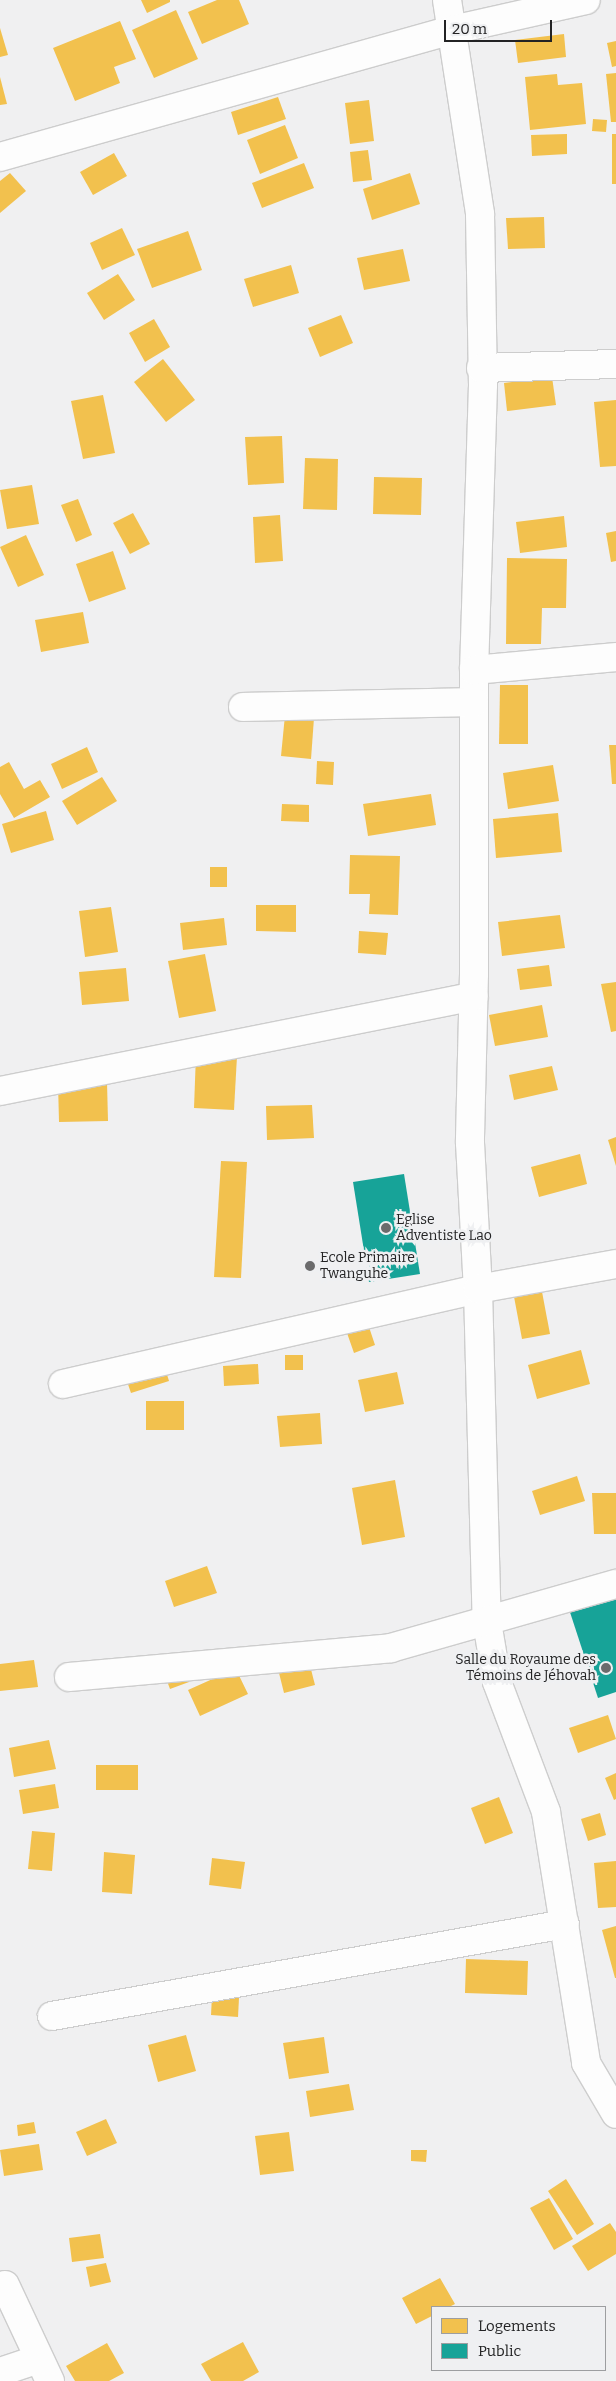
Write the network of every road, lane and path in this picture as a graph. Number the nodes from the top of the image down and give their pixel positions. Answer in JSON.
{"nodes":[{"id":1,"x":447,"y":0,"type":"edge"},
{"id":2,"x":586,"y":0,"type":"edge"},
{"id":3,"x":452,"y":30,"type":"junction"},
{"id":4,"x":0,"y":157,"type":"edge"},
{"id":5,"x":616,"y":364,"type":"edge"},
{"id":6,"x":481,"y":368,"type":"junction"},
{"id":7,"x":616,"y":658,"type":"edge"},
{"id":8,"x":474,"y":670,"type":"junction"},
{"id":9,"x":474,"y":702,"type":"junction"},
{"id":10,"x":244,"y":707,"type":"dead end"},
{"id":11,"x":474,"y":996,"type":"junction"},
{"id":12,"x":0,"y":1091,"type":"edge"},
{"id":13,"x":616,"y":1264,"type":"edge"},
{"id":14,"x":478,"y":1290,"type":"junction"},
{"id":15,"x":64,"y":1384,"type":"dead end"},
{"id":16,"x":616,"y":1584,"type":"edge"},
{"id":17,"x":487,"y":1622,"type":"junction"},
{"id":18,"x":69,"y":1677,"type":"dead end"},
{"id":19,"x":565,"y":1924,"type":"junction"},
{"id":20,"x":52,"y":2016,"type":"dead end"},
{"id":21,"x":616,"y":2114,"type":"edge"},
{"id":22,"x":5,"y":2286,"type":"dead end"},
{"id":23,"x":44,"y":2370,"type":"edge"},
{"id":24,"x":0,"y":2372,"type":"edge"}],
"edges":[{"from":1,"to":3,"type":"street"},
{"from":2,"to":3,"type":"street"},
{"from":3,"to":4,"type":"street"},
{"from":3,"to":6,"type":"street"},
{"from":5,"to":6,"type":"street"},
{"from":6,"to":8,"type":"street"},
{"from":7,"to":8,"type":"street"},
{"from":8,"to":9,"type":"street"},
{"from":9,"to":10,"type":"street"},
{"from":9,"to":11,"type":"street"},
{"from":11,"to":12,"type":"street"},
{"from":11,"to":14,"type":"street"},
{"from":13,"to":14,"type":"street"},
{"from":14,"to":15,"type":"street"},
{"from":14,"to":17,"type":"street"},
{"from":16,"to":17,"type":"street"},
{"from":17,"to":18,"type":"street"},
{"from":17,"to":19,"type":"street"},
{"from":19,"to":20,"type":"street"},
{"from":19,"to":21,"type":"street"},
{"from":22,"to":23,"type":"street"},
{"from":23,"to":24,"type":"street"}]}
